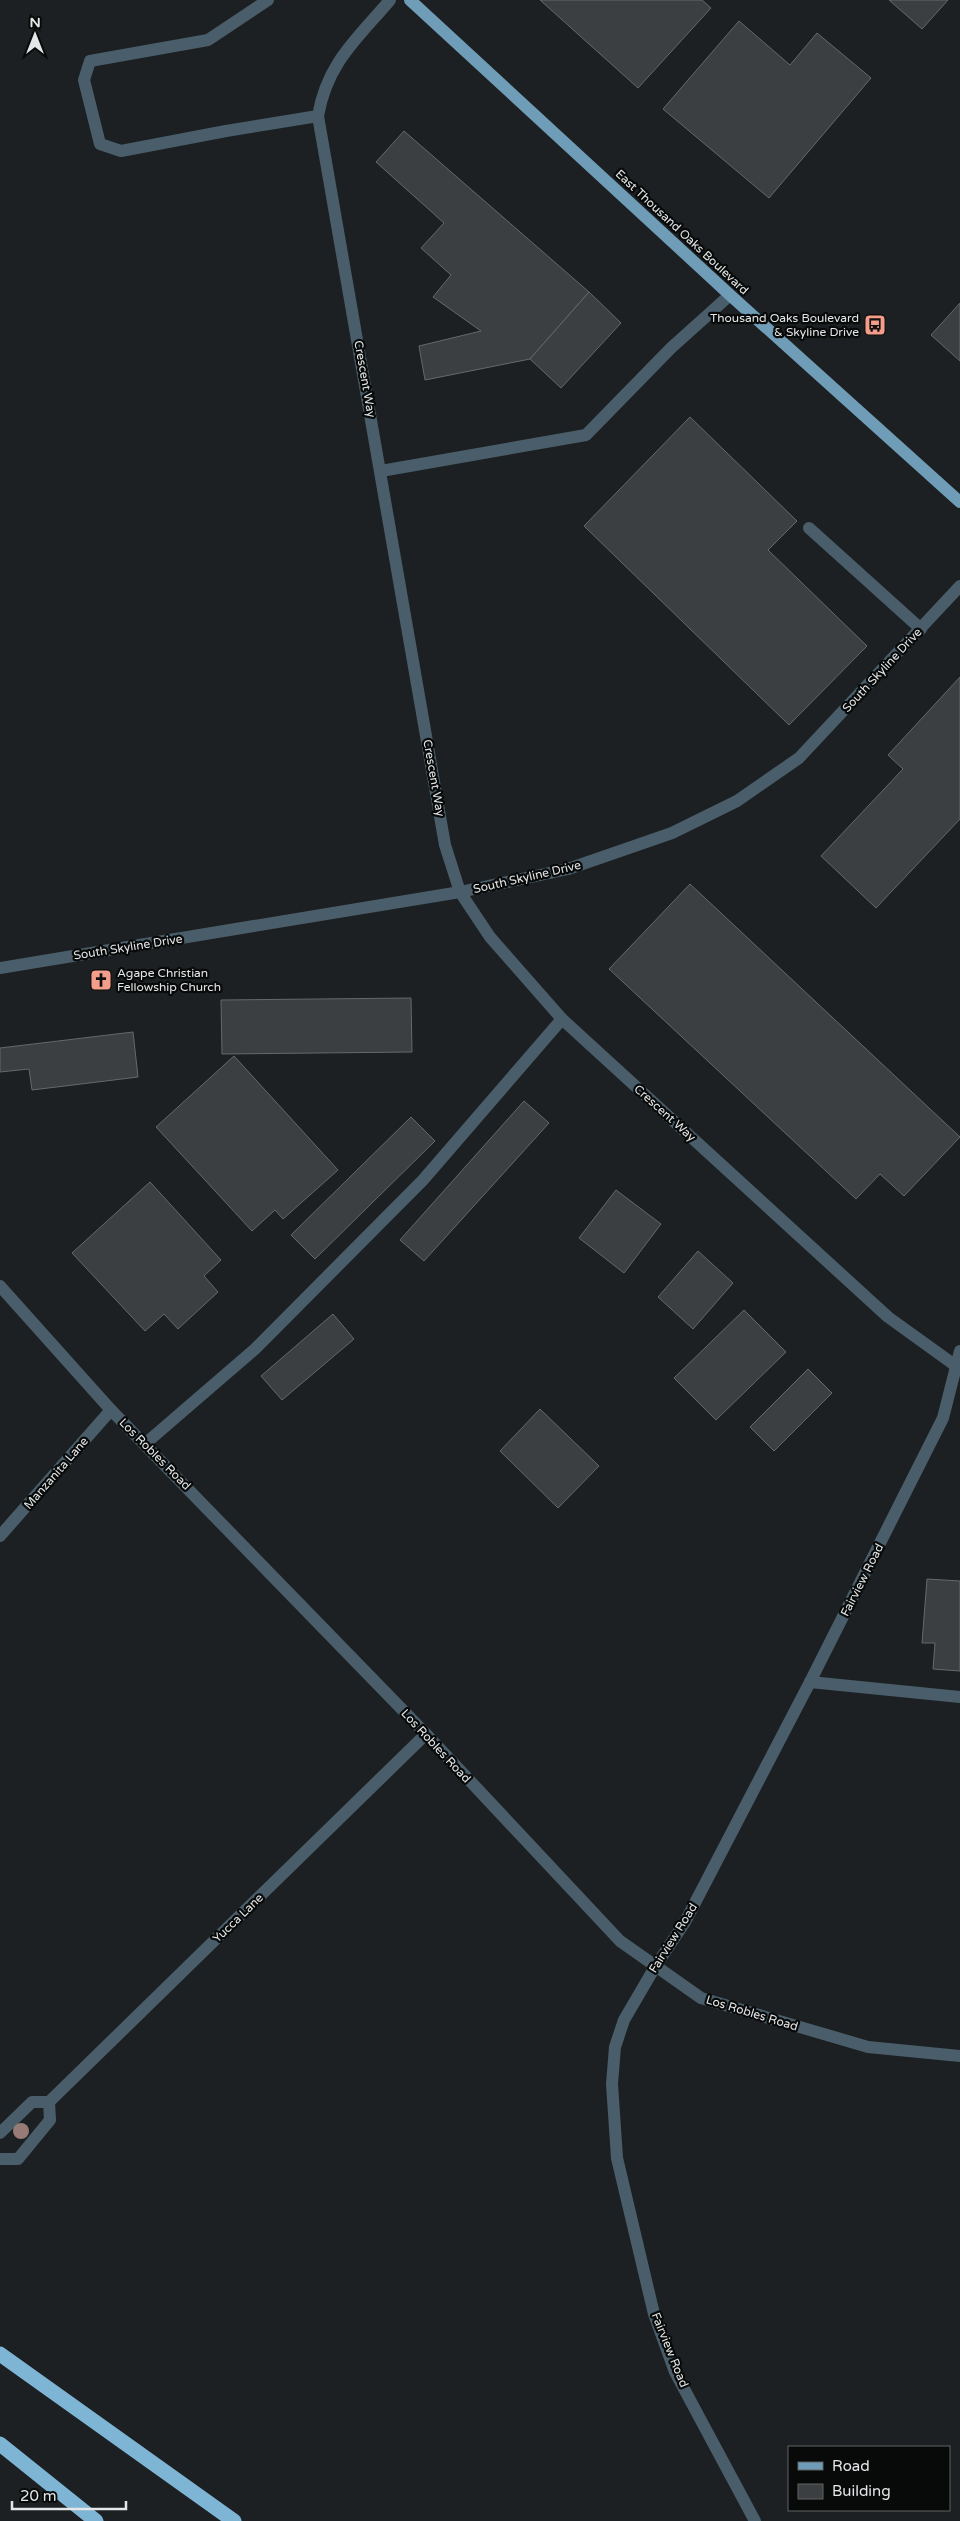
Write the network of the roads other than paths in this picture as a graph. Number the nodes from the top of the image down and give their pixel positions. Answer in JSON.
{"nodes":[{"id":1,"x":268,"y":0,"type":"edge"},
{"id":2,"x":390,"y":0,"type":"edge"},
{"id":3,"x":410,"y":0,"type":"edge"},
{"id":4,"x":318,"y":116,"type":"junction"},
{"id":5,"x":730,"y":295,"type":"junction"},
{"id":6,"x":381,"y":471,"type":"junction"},
{"id":7,"x":960,"y":502,"type":"edge"},
{"id":8,"x":809,"y":528,"type":"dead end"},
{"id":9,"x":960,"y":586,"type":"edge"},
{"id":10,"x":921,"y":629,"type":"junction"},
{"id":11,"x":460,"y":892,"type":"junction"},
{"id":12,"x":0,"y":968,"type":"edge"},
{"id":13,"x":562,"y":1019,"type":"junction"},
{"id":14,"x":0,"y":1286,"type":"edge"},
{"id":15,"x":960,"y":1350,"type":"edge"},
{"id":16,"x":958,"y":1369,"type":"edge"},
{"id":17,"x":111,"y":1410,"type":"junction"},
{"id":18,"x":146,"y":1443,"type":"junction"},
{"id":19,"x":0,"y":1536,"type":"edge"},
{"id":20,"x":810,"y":1682,"type":"junction"},
{"id":21,"x":960,"y":1697,"type":"edge"},
{"id":22,"x":426,"y":1734,"type":"junction"},
{"id":23,"x":655,"y":1967,"type":"junction"},
{"id":24,"x":960,"y":2056,"type":"edge"},
{"id":25,"x":49,"y":2102,"type":"junction"},
{"id":26,"x":0,"y":2133,"type":"edge"},
{"id":27,"x":0,"y":2159,"type":"edge"},
{"id":28,"x":0,"y":2354,"type":"edge"},
{"id":29,"x":0,"y":2444,"type":"edge"},
{"id":30,"x":96,"y":2521,"type":"edge"},
{"id":31,"x":234,"y":2521,"type":"edge"},
{"id":32,"x":755,"y":2521,"type":"edge"}],
"edges":[{"from":1,"to":4,"type":"street"},
{"from":2,"to":4,"type":"street","name":"Crescent Way"},
{"from":3,"to":5,"type":"main road","name":"East Thousand Oaks Boulevard"},
{"from":4,"to":6,"type":"street","name":"Crescent Way"},
{"from":5,"to":6,"type":"street"},
{"from":5,"to":7,"type":"main road","name":"East Thousand Oaks Boulevard"},
{"from":6,"to":11,"type":"street","name":"Crescent Way"},
{"from":8,"to":10,"type":"street"},
{"from":9,"to":10,"type":"street","name":"South Skyline Drive"},
{"from":10,"to":11,"type":"street","name":"South Skyline Drive"},
{"from":11,"to":12,"type":"street","name":"South Skyline Drive"},
{"from":11,"to":13,"type":"street","name":"Crescent Way"},
{"from":13,"to":16,"type":"street","name":"Crescent Way"},
{"from":13,"to":18,"type":"street"},
{"from":14,"to":17,"type":"street","name":"Los Robles Road"},
{"from":15,"to":16,"type":"street","name":"Fairview Road"},
{"from":16,"to":20,"type":"street","name":"Fairview Road"},
{"from":17,"to":18,"type":"street","name":"Los Robles Road"},
{"from":17,"to":19,"type":"street","name":"Manzanita Lane"},
{"from":18,"to":22,"type":"street","name":"Los Robles Road"},
{"from":20,"to":21,"type":"street"},
{"from":20,"to":23,"type":"street","name":"Fairview Road"},
{"from":22,"to":23,"type":"street","name":"Los Robles Road"},
{"from":22,"to":25,"type":"street","name":"Yucca Lane"},
{"from":23,"to":24,"type":"street","name":"Los Robles Road"},
{"from":23,"to":32,"type":"street","name":"Fairview Road"},
{"from":25,"to":26,"type":"street"},
{"from":25,"to":27,"type":"street"},
{"from":28,"to":31,"type":"highway"},
{"from":29,"to":30,"type":"highway"}]}
